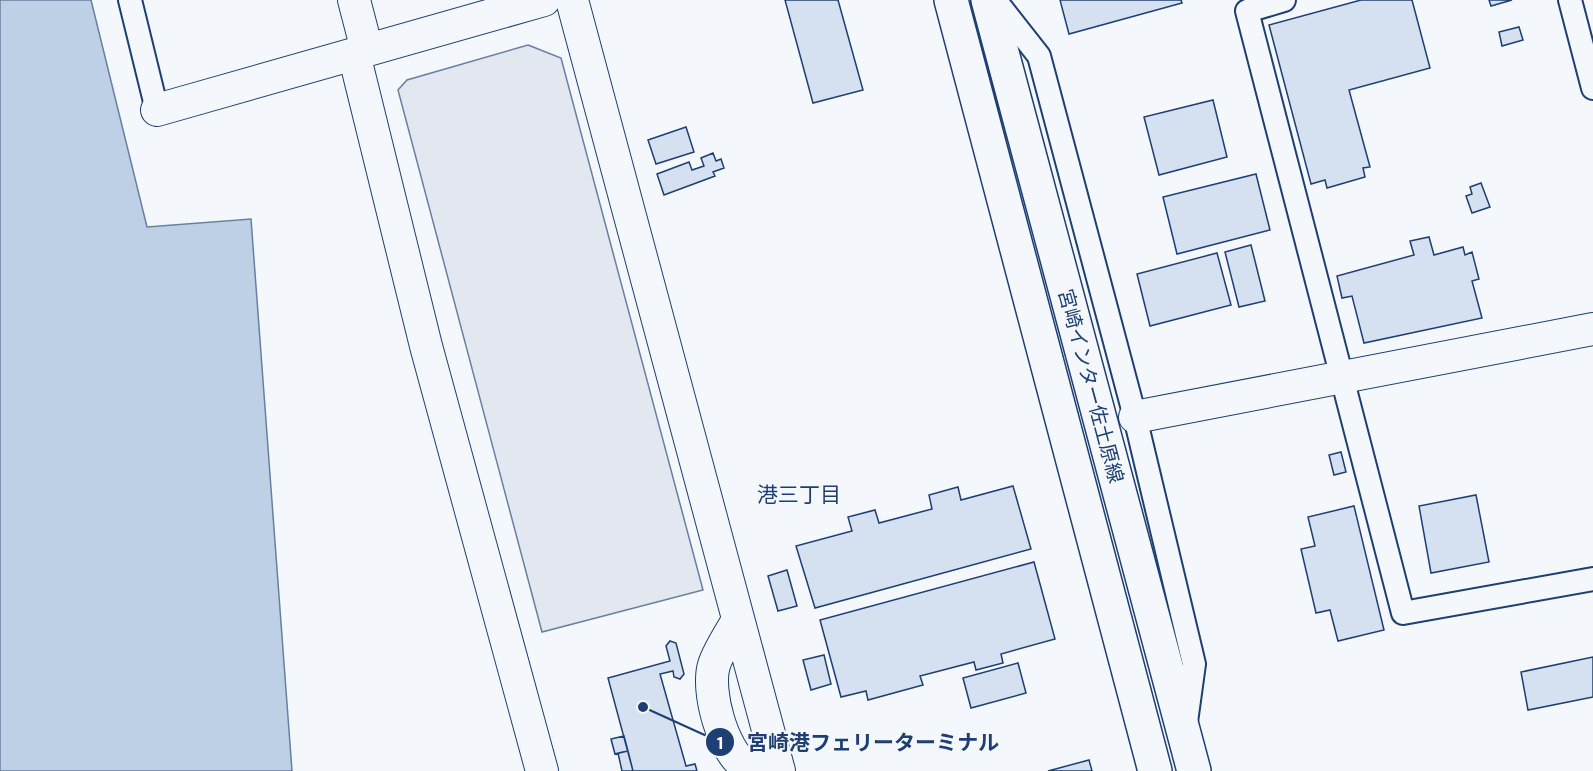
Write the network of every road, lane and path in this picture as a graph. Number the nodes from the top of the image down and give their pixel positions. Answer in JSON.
{"nodes":[{"id":1,"x":130,"y":0,"type":"edge"},
{"id":2,"x":354,"y":0,"type":"edge"},
{"id":3,"x":543,"y":0,"type":"edge"},
{"id":4,"x":572,"y":0,"type":"edge"},
{"id":5,"x":951,"y":0,"type":"edge"},
{"id":6,"x":988,"y":0,"type":"edge"},
{"id":7,"x":995,"y":0,"type":"edge"},
{"id":8,"x":1284,"y":0,"type":"edge"},
{"id":9,"x":1570,"y":0,"type":"edge"},
{"id":10,"x":360,"y":52,"type":"junction"},
{"id":11,"x":1593,"y":88,"type":"edge"},
{"id":12,"x":157,"y":110,"type":"joint"},
{"id":13,"x":1593,"y":329,"type":"edge"},
{"id":14,"x":1343,"y":377,"type":"junction"},
{"id":15,"x":1135,"y":417,"type":"junction"},
{"id":16,"x":1593,"y":579,"type":"edge"},
{"id":17,"x":738,"y":620,"type":"junction"},
{"id":18,"x":1184,"y":734,"type":"junction"},
{"id":19,"x":779,"y":769,"type":"edge"},
{"id":20,"x":542,"y":771,"type":"edge"},
{"id":21,"x":1155,"y":771,"type":"edge"},
{"id":22,"x":1194,"y":771,"type":"edge"}],
"edges":[{"from":1,"to":12,"type":"street"},
{"from":2,"to":10,"type":"street"},
{"from":3,"to":10,"type":"street"},
{"from":4,"to":17,"type":"street"},
{"from":5,"to":21,"type":"main road","name":"宮崎インター佐土原線"},
{"from":6,"to":18,"type":"main road","name":"宮崎インター佐土原線"},
{"from":7,"to":15,"type":"street"},
{"from":8,"to":14,"type":"street"},
{"from":9,"to":11,"type":"street"},
{"from":10,"to":12,"type":"street"},
{"from":10,"to":20,"type":"street"},
{"from":13,"to":14,"type":"street"},
{"from":14,"to":15,"type":"street"},
{"from":14,"to":16,"type":"street"},
{"from":15,"to":18,"type":"street"},
{"from":17,"to":19,"type":"street"},
{"from":17,"to":19,"type":"street"},
{"from":18,"to":22,"type":"main road","name":"宮崎インター佐土原線"}]}
